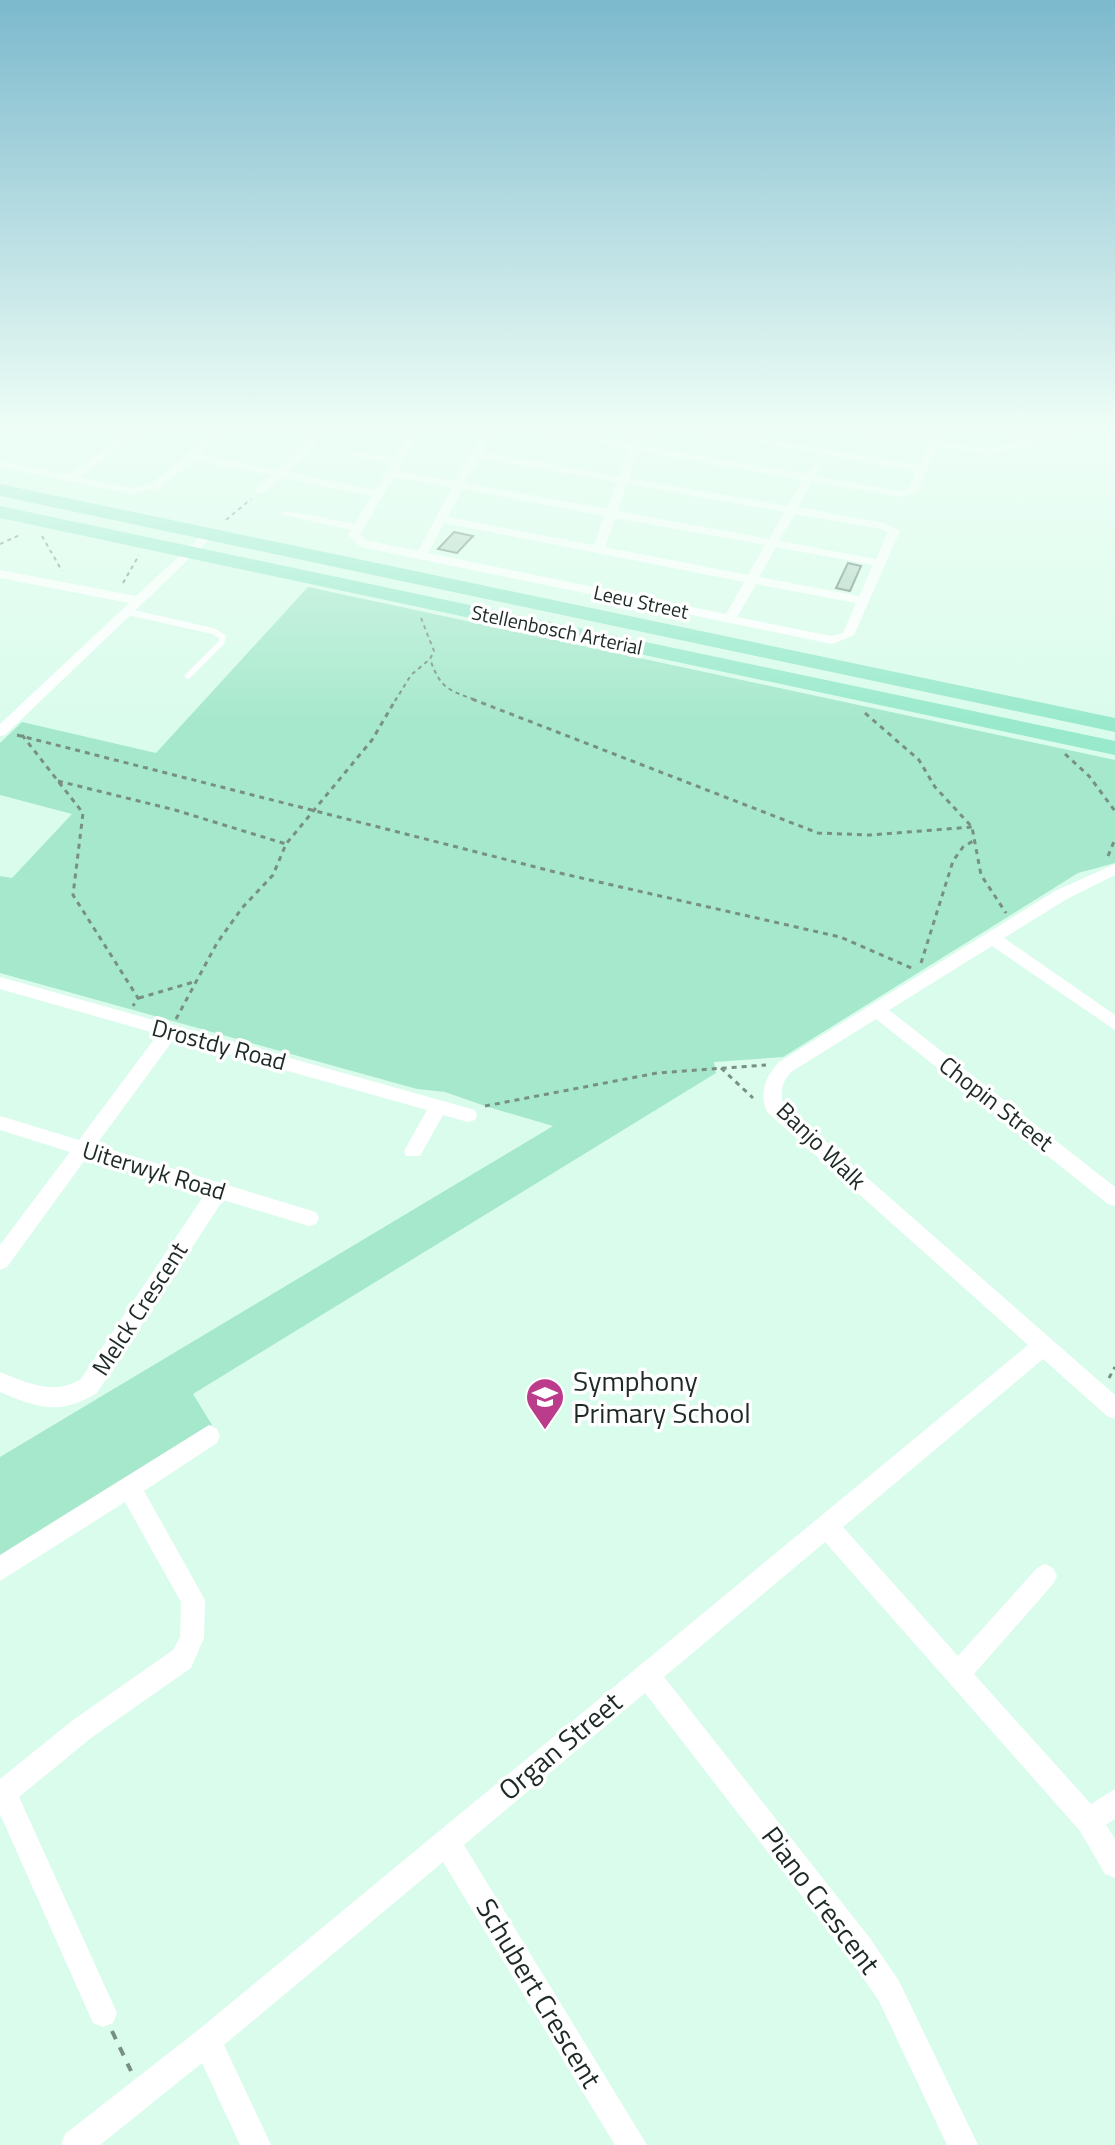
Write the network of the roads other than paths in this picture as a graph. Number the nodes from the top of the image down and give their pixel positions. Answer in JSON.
{"nodes":[{"id":1,"x":62,"y":525,"type":"edge"},
{"id":2,"x":184,"y":525,"type":"edge"},
{"id":3,"x":343,"y":525,"type":"edge"},
{"id":4,"x":360,"y":525,"type":"edge"},
{"id":5,"x":438,"y":525,"type":"edge"},
{"id":6,"x":472,"y":525,"type":"edge"},
{"id":7,"x":607,"y":525,"type":"edge"},
{"id":8,"x":682,"y":525,"type":"edge"},
{"id":9,"x":782,"y":525,"type":"edge"},
{"id":10,"x":873,"y":525,"type":"edge"},
{"id":11,"x":358,"y":528,"type":"junction"},
{"id":12,"x":215,"y":531,"type":"junction"},
{"id":13,"x":772,"y":542,"type":"junction"},
{"id":14,"x":598,"y":550,"type":"junction"},
{"id":15,"x":188,"y":552,"type":"junction"},
{"id":16,"x":421,"y":556,"type":"junction"},
{"id":17,"x":880,"y":563,"type":"junction"},
{"id":18,"x":0,"y":574,"type":"edge"},
{"id":19,"x":751,"y":579,"type":"junction"},
{"id":20,"x":140,"y":601,"type":"junction"},
{"id":21,"x":863,"y":601,"type":"junction"},
{"id":22,"x":128,"y":612,"type":"junction"},
{"id":23,"x":729,"y":620,"type":"junction"},
{"id":24,"x":188,"y":676,"type":"dead end"},
{"id":25,"x":1115,"y":725,"type":"edge"},
{"id":26,"x":5,"y":734,"type":"edge"},
{"id":27,"x":1115,"y":748,"type":"edge"},
{"id":28,"x":1115,"y":869,"type":"edge"},
{"id":29,"x":993,"y":938,"type":"junction"},
{"id":30,"x":0,"y":983,"type":"edge"},
{"id":31,"x":877,"y":1010,"type":"junction"},
{"id":32,"x":1115,"y":1024,"type":"edge"},
{"id":33,"x":169,"y":1032,"type":"junction"},
{"id":34,"x":438,"y":1107,"type":"junction"},
{"id":35,"x":468,"y":1115,"type":"dead end"},
{"id":36,"x":0,"y":1123,"type":"edge"},
{"id":37,"x":83,"y":1149,"type":"junction"},
{"id":38,"x":413,"y":1151,"type":"dead end"},
{"id":39,"x":218,"y":1191,"type":"junction"},
{"id":40,"x":1115,"y":1198,"type":"edge"},
{"id":41,"x":309,"y":1218,"type":"dead end"},
{"id":42,"x":0,"y":1261,"type":"edge"},
{"id":43,"x":1042,"y":1347,"type":"junction"},
{"id":44,"x":0,"y":1382,"type":"edge"},
{"id":45,"x":1115,"y":1409,"type":"edge"},
{"id":46,"x":209,"y":1436,"type":"dead end"},
{"id":47,"x":130,"y":1489,"type":"junction"},
{"id":48,"x":825,"y":1525,"type":"junction"},
{"id":49,"x":0,"y":1569,"type":"edge"},
{"id":50,"x":1045,"y":1576,"type":"dead end"},
{"id":51,"x":646,"y":1674,"type":"junction"},
{"id":52,"x":958,"y":1674,"type":"junction"},
{"id":53,"x":2,"y":1795,"type":"edge"},
{"id":54,"x":1115,"y":1802,"type":"edge"},
{"id":55,"x":1089,"y":1822,"type":"junction"},
{"id":56,"x":446,"y":1841,"type":"junction"},
{"id":57,"x":1115,"y":1864,"type":"edge"},
{"id":58,"x":103,"y":2013,"type":"road end"},
{"id":59,"x":207,"y":2041,"type":"junction"},
{"id":60,"x":76,"y":2145,"type":"edge"},
{"id":61,"x":256,"y":2145,"type":"edge"},
{"id":62,"x":632,"y":2145,"type":"edge"},
{"id":63,"x":963,"y":2145,"type":"edge"}],
"edges":[{"from":1,"to":15,"type":"main road","name":"Stellenbosch Arterial"},
{"from":2,"to":12,"type":"main road","name":"Stellenbosch Arterial"},
{"from":3,"to":11,"type":"street"},
{"from":4,"to":11,"type":"street"},
{"from":5,"to":16,"type":"street"},
{"from":6,"to":14,"type":"street"},
{"from":7,"to":14,"type":"street"},
{"from":8,"to":13,"type":"street"},
{"from":9,"to":13,"type":"street"},
{"from":10,"to":17,"type":"street"},
{"from":11,"to":16,"type":"street","name":"Leeu Street"},
{"from":12,"to":15,"type":"street"},
{"from":12,"to":25,"type":"main road","name":"Stellenbosch Arterial"},
{"from":13,"to":17,"type":"street"},
{"from":13,"to":19,"type":"street"},
{"from":14,"to":19,"type":"street"},
{"from":15,"to":20,"type":"street"},
{"from":15,"to":27,"type":"main road","name":"Stellenbosch Arterial"},
{"from":16,"to":23,"type":"street","name":"Leeu Street"},
{"from":17,"to":21,"type":"street"},
{"from":18,"to":20,"type":"street"},
{"from":19,"to":21,"type":"street"},
{"from":19,"to":23,"type":"street"},
{"from":20,"to":22,"type":"street"},
{"from":21,"to":23,"type":"street","name":"Leeu Street"},
{"from":22,"to":24,"type":"lane"},
{"from":22,"to":26,"type":"street"},
{"from":28,"to":29,"type":"street","name":"Banjo Walk"},
{"from":29,"to":31,"type":"street","name":"Banjo Walk"},
{"from":29,"to":32,"type":"street"},
{"from":30,"to":33,"type":"street","name":"Drostdy Road"},
{"from":31,"to":40,"type":"street","name":"Chopin Street"},
{"from":31,"to":43,"type":"street","name":"Banjo Walk"},
{"from":33,"to":34,"type":"street","name":"Drostdy Road"},
{"from":33,"to":37,"type":"street"},
{"from":34,"to":35,"type":"street","name":"Drostdy Road"},
{"from":34,"to":38,"type":"street"},
{"from":36,"to":37,"type":"street","name":"Uiterwyk Road"},
{"from":37,"to":39,"type":"street","name":"Uiterwyk Road"},
{"from":37,"to":42,"type":"street"},
{"from":39,"to":41,"type":"street","name":"Uiterwyk Road"},
{"from":39,"to":44,"type":"street","name":"Melck Crescent"},
{"from":43,"to":45,"type":"street","name":"Banjo Walk"},
{"from":43,"to":48,"type":"street","name":"Organ Street"},
{"from":46,"to":47,"type":"street"},
{"from":47,"to":49,"type":"street"},
{"from":47,"to":53,"type":"street"},
{"from":48,"to":51,"type":"street","name":"Organ Street"},
{"from":48,"to":52,"type":"street"},
{"from":50,"to":52,"type":"street"},
{"from":51,"to":56,"type":"street","name":"Organ Street"},
{"from":51,"to":63,"type":"street","name":"Piano Crescent"},
{"from":52,"to":55,"type":"street"},
{"from":53,"to":58,"type":"street"},
{"from":54,"to":55,"type":"street"},
{"from":55,"to":57,"type":"street"},
{"from":56,"to":59,"type":"street","name":"Organ Street"},
{"from":56,"to":62,"type":"street","name":"Schubert Crescent"},
{"from":59,"to":60,"type":"street","name":"Organ Street"},
{"from":59,"to":61,"type":"street"}]}
